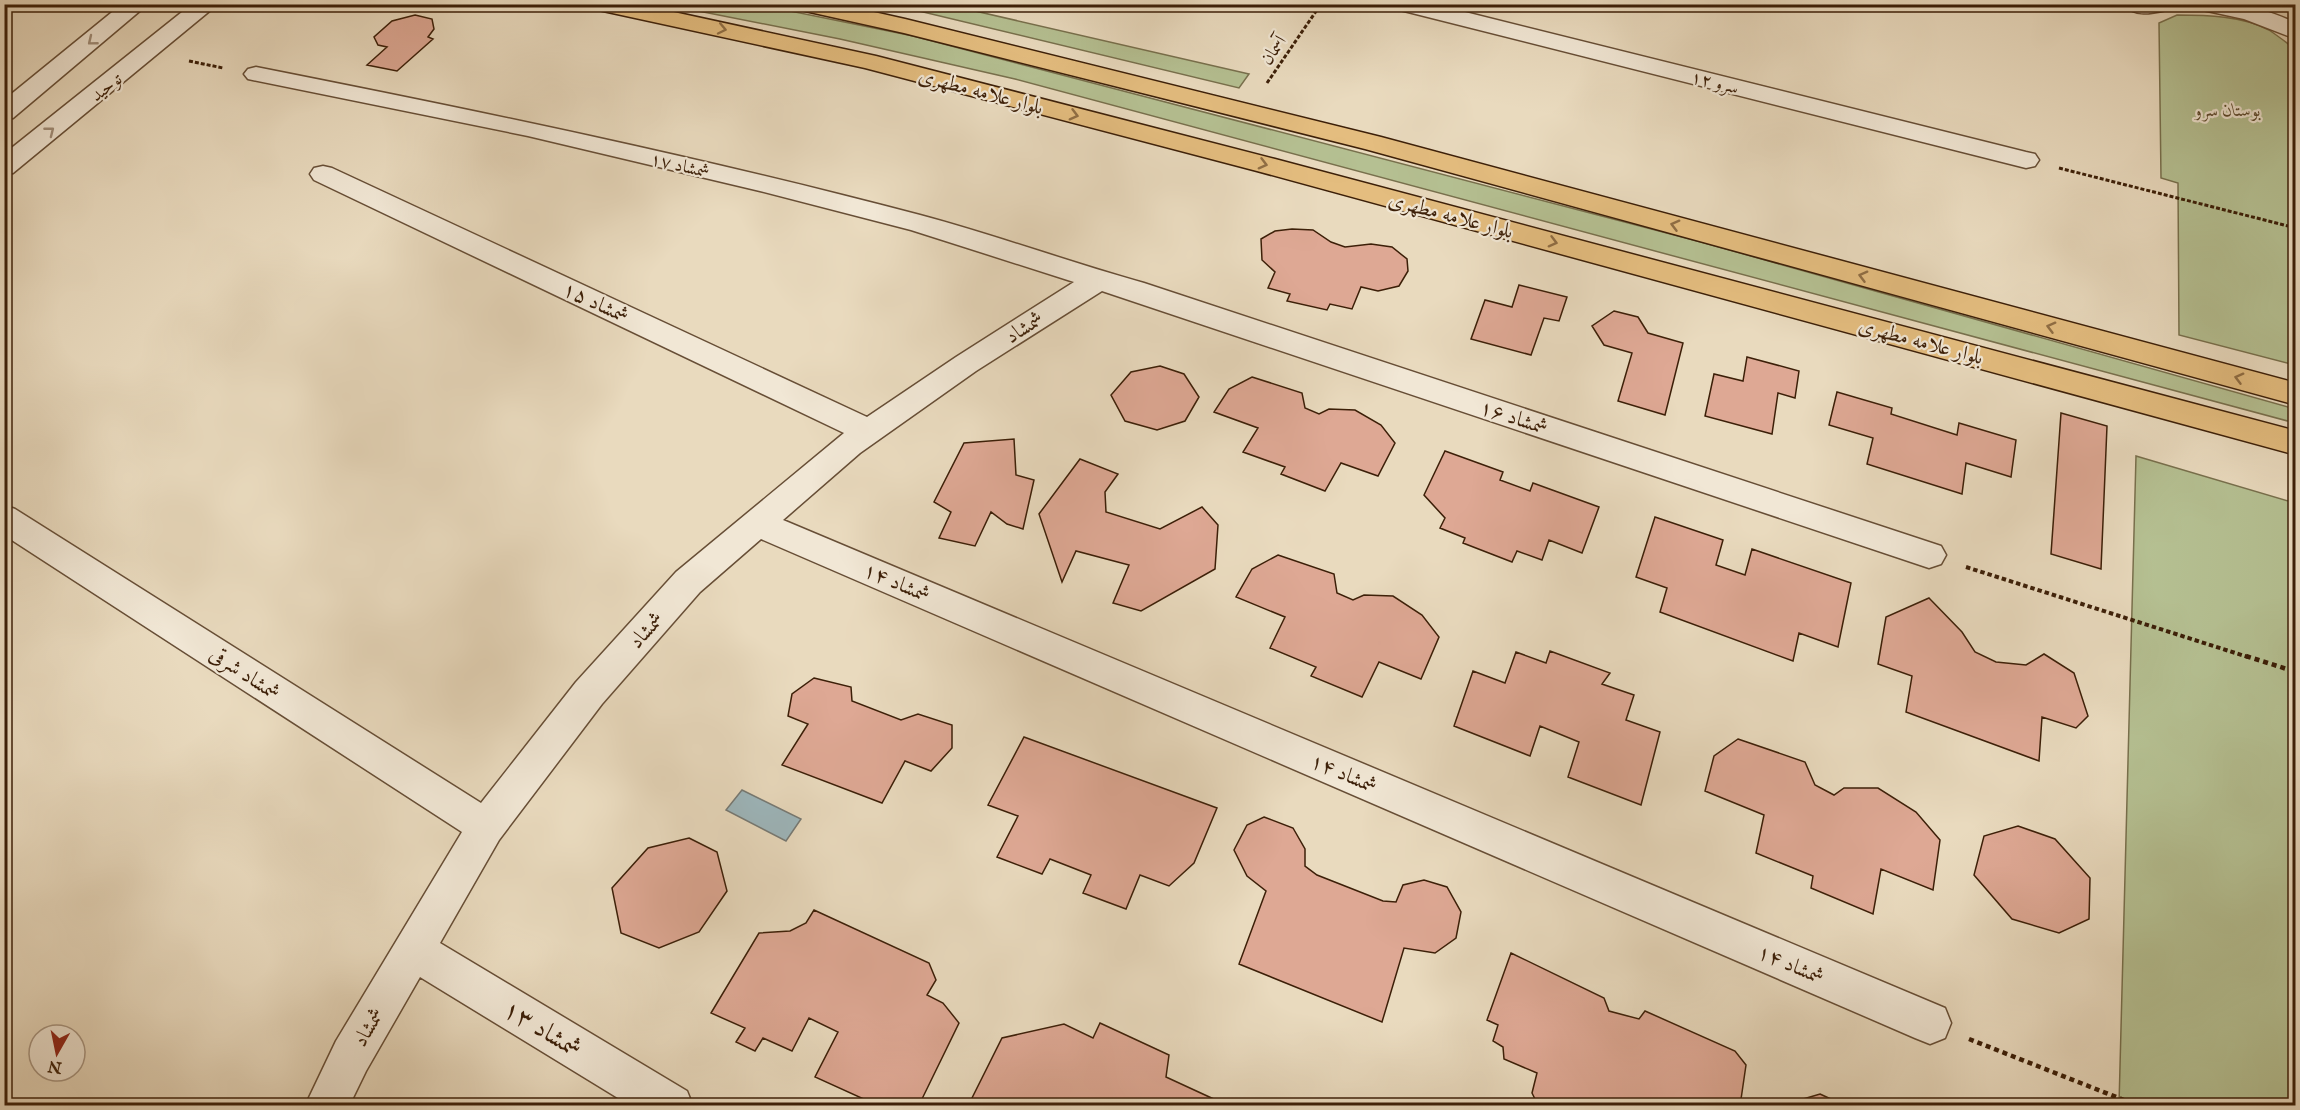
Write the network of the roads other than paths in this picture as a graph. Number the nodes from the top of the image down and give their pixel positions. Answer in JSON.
{"nodes":[{"id":1,"x":137,"y":4,"type":"edge"},
{"id":2,"x":207,"y":4,"type":"edge"},
{"id":3,"x":603,"y":4,"type":"edge"},
{"id":4,"x":804,"y":4,"type":"edge"},
{"id":5,"x":1404,"y":4,"type":"edge"},
{"id":6,"x":2135,"y":4,"type":"edge"},
{"id":7,"x":2163,"y":4,"type":"edge"},
{"id":8,"x":2206,"y":4,"type":"edge"},
{"id":9,"x":2295,"y":32,"type":"edge"},
{"id":10,"x":256,"y":74,"type":"road end"},
{"id":11,"x":4,"y":113,"type":"edge"},
{"id":12,"x":2026,"y":160,"type":"road end"},
{"id":13,"x":4,"y":167,"type":"edge"},
{"id":14,"x":323,"y":174,"type":"dead end"},
{"id":15,"x":1098,"y":280,"type":"junction"},
{"id":16,"x":2295,"y":394,"type":"edge"},
{"id":17,"x":869,"y":431,"type":"junction"},
{"id":18,"x":2295,"y":443,"type":"edge"},
{"id":19,"x":4,"y":518,"type":"edge"},
{"id":20,"x":758,"y":523,"type":"junction"},
{"id":21,"x":1929,"y":555,"type":"road end"},
{"id":22,"x":486,"y":828,"type":"junction"},
{"id":23,"x":414,"y":950,"type":"junction"},
{"id":24,"x":1930,"y":1023,"type":"road end"},
{"id":25,"x":326,"y":1106,"type":"edge"},
{"id":26,"x":672,"y":1106,"type":"edge"}],
"edges":[{"from":1,"to":11,"type":"street","one_way":true},
{"from":13,"to":2,"type":"street","name":"توحید","one_way":true},
{"from":3,"to":18,"type":"main road","name":"بلوار علامه مطهری","one_way":true},
{"from":16,"to":4,"type":"main road","name":"بلوار علامه مطهری","one_way":true},
{"from":5,"to":12,"type":"street","name":"سرو ۱۲"},
{"from":6,"to":7,"type":"street"},
{"from":8,"to":9,"type":"street"},
{"from":10,"to":15,"type":"street","name":"شمشاد ۱۷"},
{"from":14,"to":17,"type":"street","name":"شمشاد ۱۵"},
{"from":15,"to":17,"type":"street","name":"شمشاد"},
{"from":15,"to":21,"type":"street","name":"شمشاد ۱۶"},
{"from":17,"to":20,"type":"street","name":"شمشاد"},
{"from":19,"to":22,"type":"street","name":"شمشاد شرقی"},
{"from":20,"to":22,"type":"street","name":"شمشاد"},
{"from":20,"to":24,"type":"street","name":"شمشاد ۱۴"},
{"from":22,"to":23,"type":"street","name":"شمشاد"},
{"from":23,"to":25,"type":"street","name":"شمشاد"},
{"from":23,"to":26,"type":"street","name":"شمشاد ۱۳"}]}
